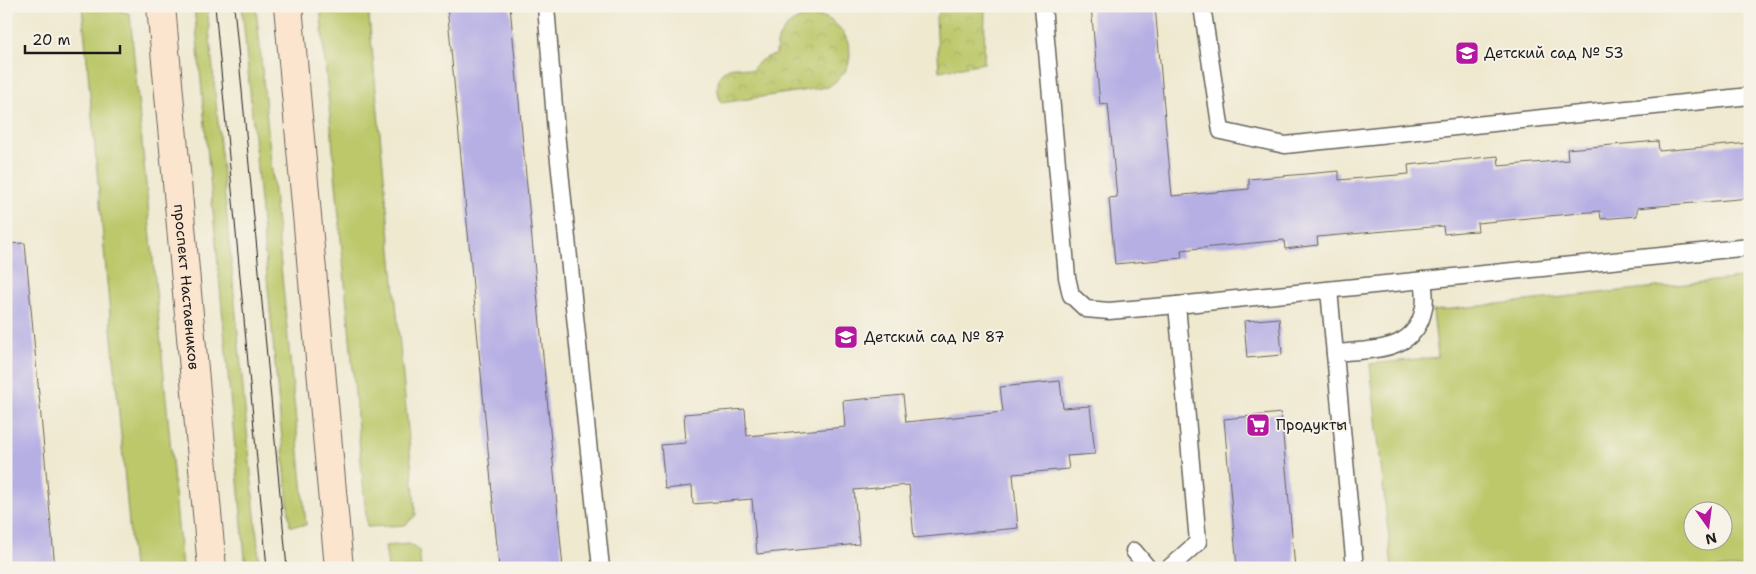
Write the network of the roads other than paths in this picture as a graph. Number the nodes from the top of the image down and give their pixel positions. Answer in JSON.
{"nodes":[{"id":1,"x":161,"y":6,"type":"edge"},
{"id":2,"x":288,"y":6,"type":"edge"},
{"id":3,"x":546,"y":6,"type":"edge"},
{"id":4,"x":1044,"y":6,"type":"edge"},
{"id":5,"x":1202,"y":6,"type":"edge"},
{"id":6,"x":1750,"y":96,"type":"edge"},
{"id":7,"x":1750,"y":247,"type":"edge"},
{"id":8,"x":1423,"y":280,"type":"junction"},
{"id":9,"x":1329,"y":290,"type":"junction"},
{"id":10,"x":1176,"y":305,"type":"junction"},
{"id":11,"x":1335,"y":353,"type":"junction"},
{"id":12,"x":1134,"y":551,"type":"dead end"},
{"id":13,"x":212,"y":568,"type":"edge"},
{"id":14,"x":339,"y":568,"type":"edge"},
{"id":15,"x":601,"y":568,"type":"edge"},
{"id":16,"x":1148,"y":568,"type":"edge"},
{"id":17,"x":1169,"y":568,"type":"edge"},
{"id":18,"x":1355,"y":568,"type":"edge"}],
"edges":[{"from":1,"to":13,"type":"main road","name":"проспект Наставников"},
{"from":2,"to":14,"type":"main road"},
{"from":3,"to":15,"type":"lane"},
{"from":4,"to":10,"type":"lane"},
{"from":5,"to":6,"type":"lane"},
{"from":7,"to":8,"type":"lane"},
{"from":8,"to":9,"type":"lane"},
{"from":8,"to":11,"type":"lane"},
{"from":9,"to":10,"type":"lane"},
{"from":9,"to":11,"type":"lane"},
{"from":10,"to":17,"type":"lane"},
{"from":11,"to":18,"type":"lane"},
{"from":12,"to":16,"type":"lane"}]}
